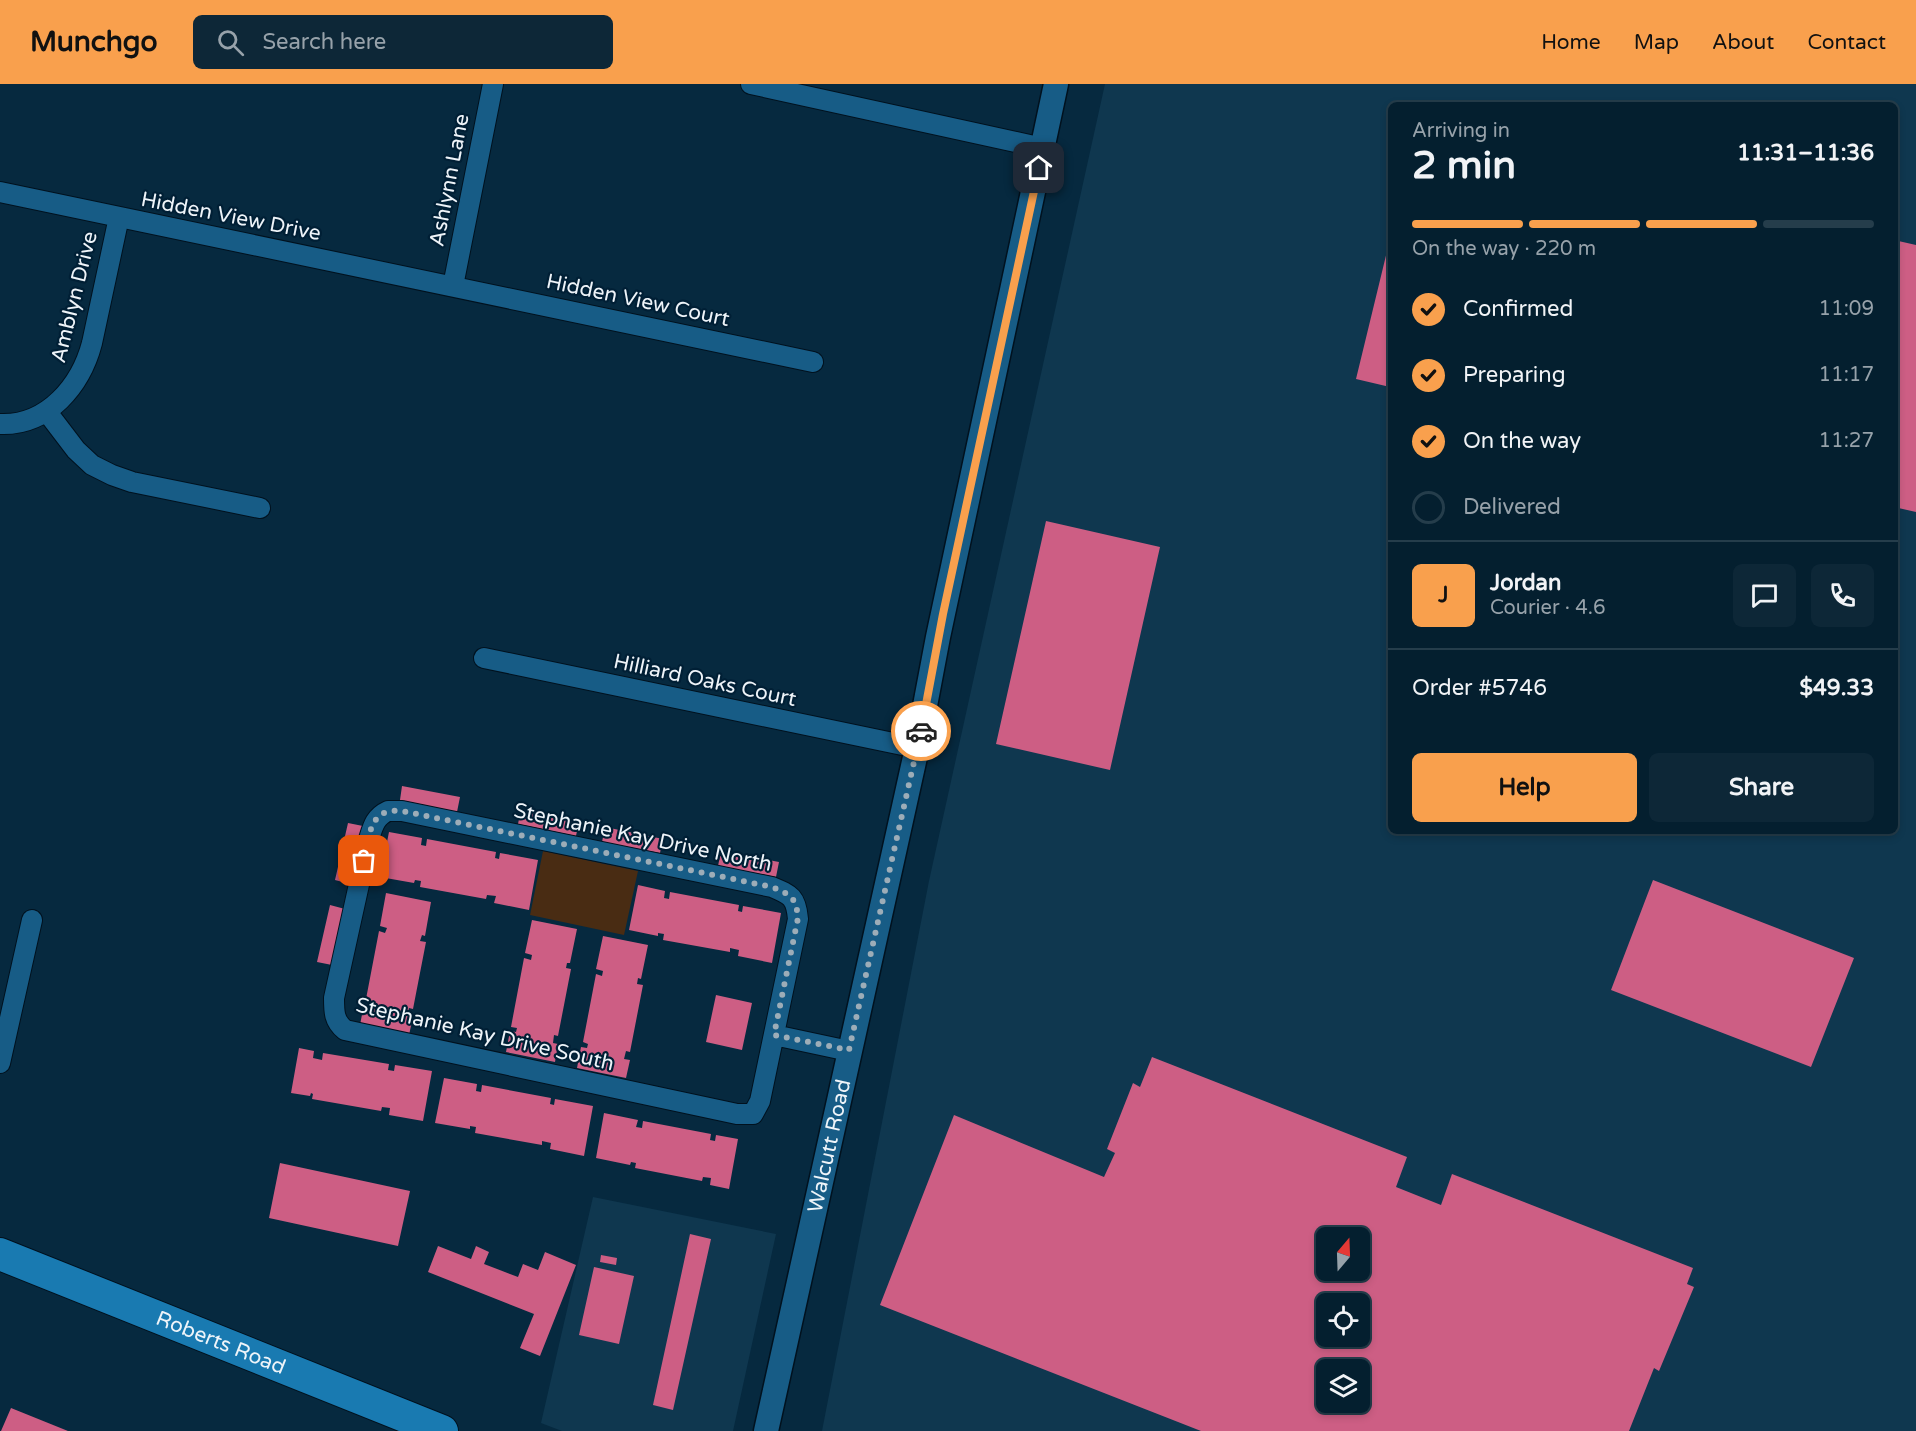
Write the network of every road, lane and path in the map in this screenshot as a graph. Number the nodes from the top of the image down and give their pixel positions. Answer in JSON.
{"nodes":[{"id":1,"x":493,"y":84,"type":"edge"},
{"id":2,"x":751,"y":84,"type":"edge"},
{"id":3,"x":1056,"y":84,"type":"edge"},
{"id":4,"x":1043,"y":148,"type":"junction"},
{"id":5,"x":0,"y":192,"type":"edge"},
{"id":6,"x":119,"y":217,"type":"junction"},
{"id":7,"x":453,"y":286,"type":"junction"},
{"id":8,"x":813,"y":362,"type":"dead end"},
{"id":9,"x":47,"y":412,"type":"junction"},
{"id":10,"x":0,"y":424,"type":"edge"},
{"id":11,"x":260,"y":508,"type":"dead end"},
{"id":12,"x":484,"y":658,"type":"dead end"},
{"id":13,"x":917,"y":748,"type":"junction"},
{"id":14,"x":380,"y":815,"type":"joint"},
{"id":15,"x":32,"y":920,"type":"dead end"},
{"id":16,"x":774,"y":1035,"type":"junction"},
{"id":17,"x":849,"y":1050,"type":"junction"},
{"id":18,"x":0,"y":1063,"type":"edge"},
{"id":19,"x":0,"y":1254,"type":"edge"},
{"id":20,"x":442,"y":1431,"type":"edge"},
{"id":21,"x":766,"y":1431,"type":"edge"}],
"edges":[{"from":1,"to":7,"type":"street","name":"Ashlynn Lane"},
{"from":2,"to":4,"type":"street"},
{"from":3,"to":4,"type":"street","name":"Walcutt Road"},
{"from":4,"to":13,"type":"street","name":"Walcutt Road"},
{"from":5,"to":6,"type":"street","name":"Hidden View Drive"},
{"from":6,"to":7,"type":"street","name":"Hidden View Drive"},
{"from":6,"to":9,"type":"street","name":"Amblyn Drive"},
{"from":7,"to":8,"type":"street","name":"Hidden View Court"},
{"from":9,"to":10,"type":"street"},
{"from":9,"to":11,"type":"street"},
{"from":12,"to":13,"type":"street","name":"Hilliard Oaks Court"},
{"from":13,"to":17,"type":"street","name":"Walcutt Road"},
{"from":14,"to":16,"type":"street","name":"Stephanie Kay Drive North"},
{"from":14,"to":16,"type":"street","name":"Stephanie Kay Drive South"},
{"from":15,"to":18,"type":"street"},
{"from":16,"to":17,"type":"street"},
{"from":17,"to":21,"type":"street","name":"Walcutt Road"},
{"from":19,"to":20,"type":"main road","name":"Roberts Road"}]}
